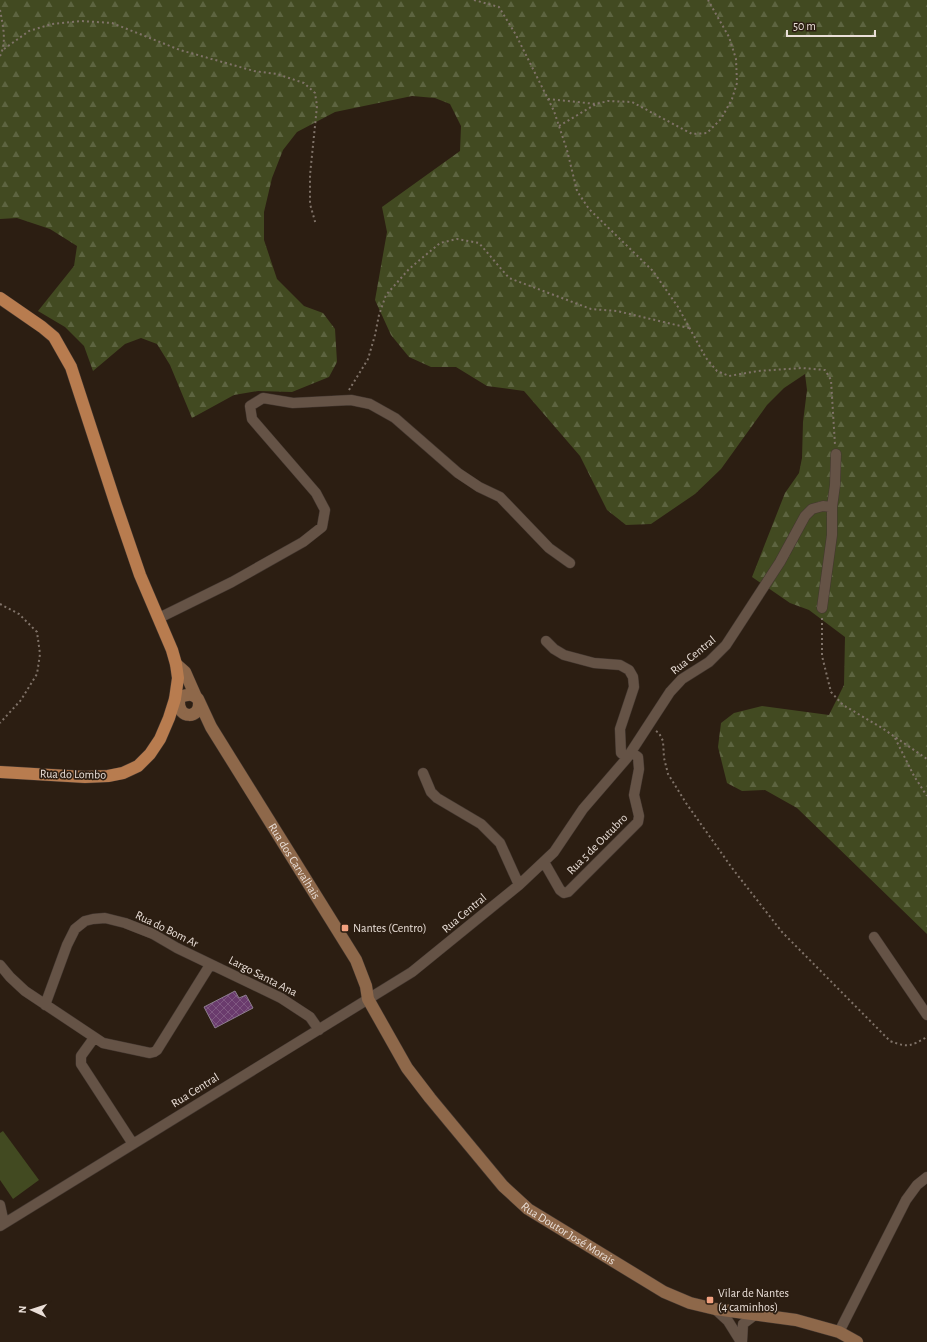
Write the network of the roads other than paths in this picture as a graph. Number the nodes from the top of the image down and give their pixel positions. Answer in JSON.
{"nodes":[{"id":1,"x":0,"y":298,"type":"edge"},
{"id":2,"x":836,"y":454,"type":"road end"},
{"id":3,"x":832,"y":506,"type":"junction"},
{"id":4,"x":570,"y":563,"type":"dead end"},
{"id":5,"x":822,"y":608,"type":"road end"},
{"id":6,"x":159,"y":618,"type":"junction"},
{"id":7,"x":546,"y":641,"type":"dead end"},
{"id":8,"x":176,"y":664,"type":"junction"},
{"id":9,"x":198,"y":700,"type":"junction"},
{"id":10,"x":182,"y":707,"type":"junction"},
{"id":11,"x":169,"y":718,"type":"junction"},
{"id":12,"x":211,"y":727,"type":"junction"},
{"id":13,"x":629,"y":755,"type":"junction"},
{"id":14,"x":0,"y":772,"type":"edge"},
{"id":15,"x":423,"y":773,"type":"dead end"},
{"id":16,"x":544,"y":862,"type":"junction"},
{"id":17,"x":518,"y":885,"type":"junction"},
{"id":18,"x":874,"y":937,"type":"dead end"},
{"id":19,"x":0,"y":965,"type":"edge"},
{"id":20,"x":210,"y":965,"type":"junction"},
{"id":21,"x":368,"y":1000,"type":"junction"},
{"id":22,"x":45,"y":1005,"type":"junction"},
{"id":23,"x":927,"y":1015,"type":"edge"},
{"id":24,"x":319,"y":1030,"type":"junction"},
{"id":25,"x":94,"y":1038,"type":"junction"},
{"id":26,"x":133,"y":1144,"type":"junction"},
{"id":27,"x":927,"y":1177,"type":"edge"},
{"id":28,"x":0,"y":1205,"type":"edge"},
{"id":29,"x":2,"y":1224,"type":"edge"},
{"id":30,"x":715,"y":1309,"type":"junction"},
{"id":31,"x":756,"y":1314,"type":"junction"},
{"id":32,"x":839,"y":1332,"type":"junction"},
{"id":33,"x":741,"y":1342,"type":"edge"},
{"id":34,"x":856,"y":1342,"type":"edge"}],
"edges":[{"from":1,"to":6,"type":"main road","name":"Rua do Lombo"},
{"from":2,"to":3,"type":"street"},
{"from":3,"to":5,"type":"street"},
{"from":3,"to":13,"type":"street","name":"Rua Central"},
{"from":4,"to":6,"type":"street"},
{"from":6,"to":8,"type":"main road","name":"Rua do Lombo"},
{"from":7,"to":13,"type":"street"},
{"from":8,"to":9,"type":"main road","name":"Rua dos Carvalhais"},
{"from":8,"to":10,"type":"main road","name":"Rua do Lombo"},
{"from":9,"to":10,"type":"main road"},
{"from":9,"to":10,"type":"main road"},
{"from":9,"to":12,"type":"main road","name":"Rua dos Carvalhais"},
{"from":10,"to":11,"type":"main road","name":"Rua do Lombo"},
{"from":10,"to":11,"type":"main road"},
{"from":10,"to":12,"type":"main road"},
{"from":11,"to":14,"type":"main road","name":"Rua do Lombo"},
{"from":12,"to":21,"type":"main road","name":"Rua dos Carvalhais"},
{"from":13,"to":16,"type":"street","name":"Rua Central"},
{"from":13,"to":16,"type":"street","name":"Rua 5 de Outubro"},
{"from":15,"to":17,"type":"street"},
{"from":16,"to":17,"type":"street","name":"Rua Central"},
{"from":17,"to":21,"type":"street","name":"Rua Central"},
{"from":18,"to":23,"type":"street"},
{"from":19,"to":22,"type":"street"},
{"from":20,"to":22,"type":"street","name":"Rua do Bom Ar"},
{"from":20,"to":24,"type":"street","name":"Largo Santa Ana"},
{"from":20,"to":25,"type":"street"},
{"from":21,"to":24,"type":"street","name":"Rua Central"},
{"from":21,"to":30,"type":"main road","name":"Rua Doutor José Morais"},
{"from":22,"to":25,"type":"street"},
{"from":24,"to":26,"type":"street","name":"Rua Central"},
{"from":25,"to":26,"type":"street"},
{"from":26,"to":29,"type":"street","name":"Rua Central"},
{"from":27,"to":32,"type":"street"},
{"from":28,"to":29,"type":"street"},
{"from":30,"to":31,"type":"main road","name":"Rua Doutor José Morais"},
{"from":30,"to":33,"type":"street"},
{"from":31,"to":32,"type":"main road","name":"Rua Doutor José Morais"},
{"from":31,"to":33,"type":"street"},
{"from":32,"to":34,"type":"main road","name":"Rua Doutor José Morais"}]}
